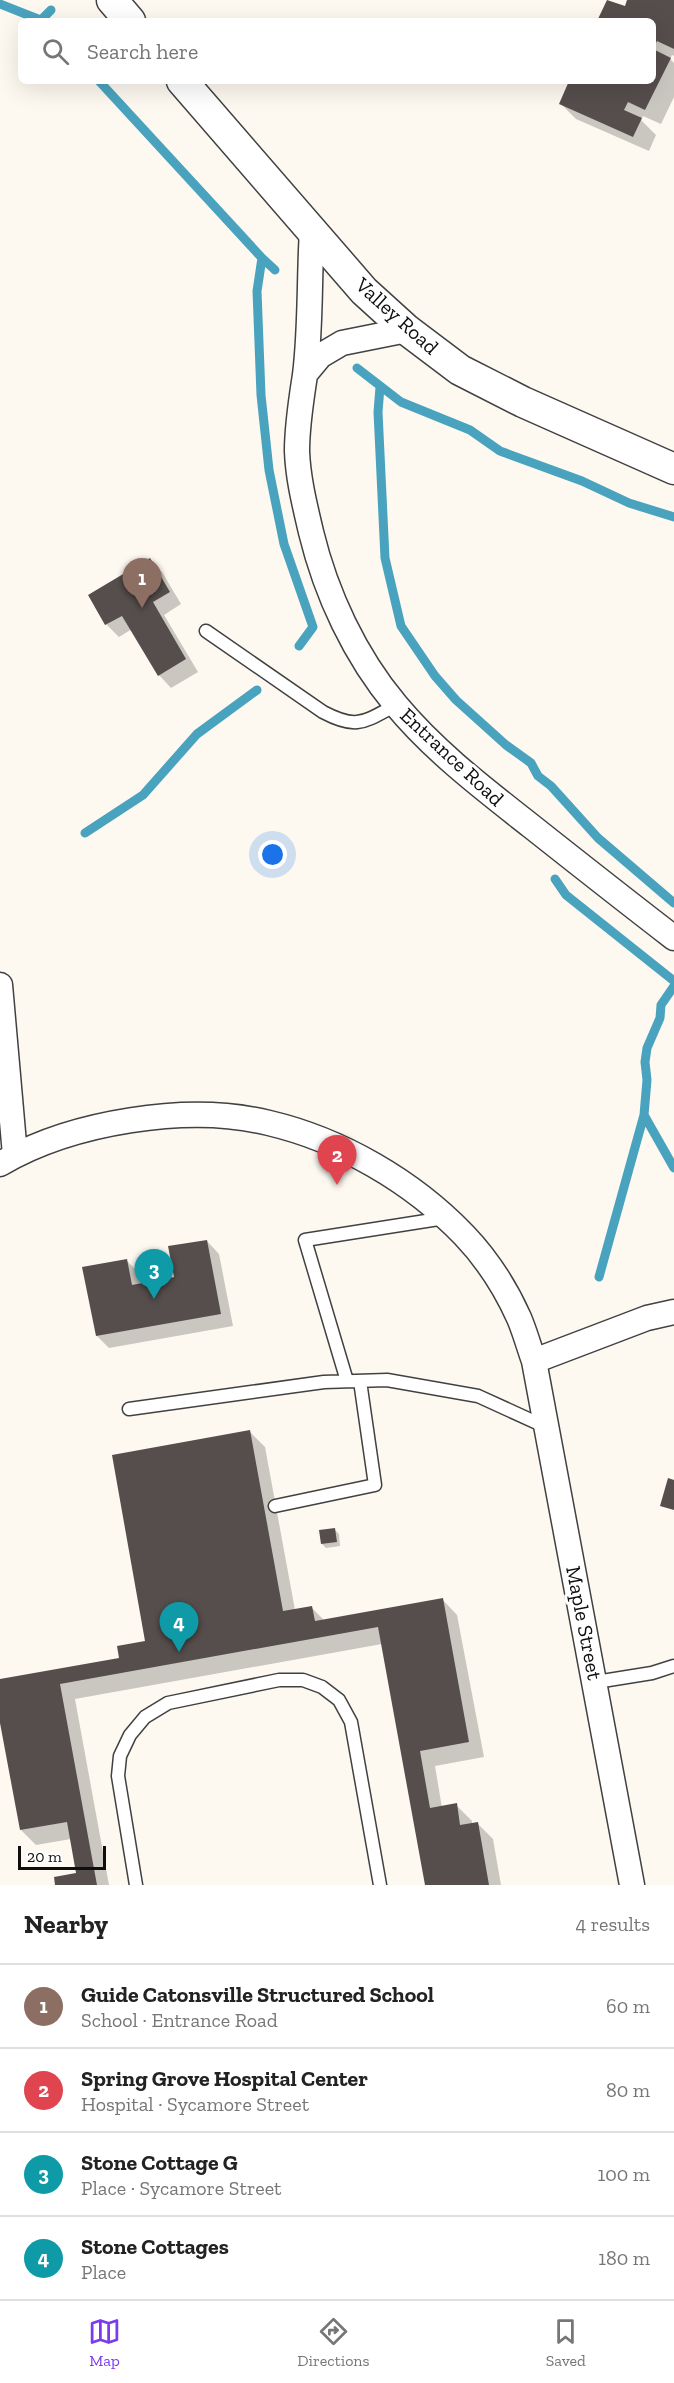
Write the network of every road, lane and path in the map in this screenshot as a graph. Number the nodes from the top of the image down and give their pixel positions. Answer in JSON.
{"nodes":[{"id":1,"x":112,"y":0,"type":"edge"},
{"id":2,"x":127,"y":18,"type":"edge"},
{"id":3,"x":185,"y":84,"type":"edge"},
{"id":4,"x":312,"y":230,"type":"junction"},
{"id":5,"x":407,"y":330,"type":"junction"},
{"id":6,"x":305,"y":374,"type":"junction"},
{"id":7,"x":674,"y":469,"type":"edge"},
{"id":8,"x":206,"y":631,"type":"dead end"},
{"id":9,"x":396,"y":705,"type":"junction"},
{"id":10,"x":674,"y":938,"type":"edge"},
{"id":11,"x":0,"y":986,"type":"edge"},
{"id":12,"x":8,"y":1160,"type":"edge"},
{"id":13,"x":445,"y":1218,"type":"junction"},
{"id":14,"x":674,"y":1312,"type":"edge"},
{"id":15,"x":534,"y":1361,"type":"junction"},
{"id":16,"x":354,"y":1381,"type":"junction"},
{"id":17,"x":129,"y":1409,"type":"dead end"},
{"id":18,"x":548,"y":1427,"type":"junction"},
{"id":19,"x":275,"y":1506,"type":"dead end"},
{"id":20,"x":674,"y":1665,"type":"edge"},
{"id":21,"x":596,"y":1682,"type":"junction"},
{"id":22,"x":136,"y":1885,"type":"edge"},
{"id":23,"x":380,"y":1885,"type":"edge"},
{"id":24,"x":632,"y":1885,"type":"edge"}],
"edges":[{"from":1,"to":2,"type":"street"},
{"from":3,"to":4,"type":"street","name":"Valley Road"},
{"from":4,"to":5,"type":"street","name":"Valley Road"},
{"from":4,"to":6,"type":"street","name":"Entrance Road"},
{"from":5,"to":6,"type":"street"},
{"from":5,"to":7,"type":"street","name":"Valley Road"},
{"from":6,"to":9,"type":"street","name":"Entrance Road"},
{"from":8,"to":9,"type":"lane"},
{"from":9,"to":10,"type":"street","name":"Entrance Road"},
{"from":11,"to":12,"type":"street"},
{"from":12,"to":13,"type":"street","name":"Maple Street"},
{"from":13,"to":15,"type":"street","name":"Maple Street"},
{"from":13,"to":16,"type":"lane"},
{"from":14,"to":15,"type":"street"},
{"from":15,"to":18,"type":"street","name":"Maple Street"},
{"from":16,"to":17,"type":"lane"},
{"from":16,"to":18,"type":"lane"},
{"from":16,"to":19,"type":"lane"},
{"from":18,"to":21,"type":"street","name":"Maple Street"},
{"from":20,"to":21,"type":"lane"},
{"from":21,"to":24,"type":"street","name":"Maple Street"},
{"from":22,"to":23,"type":"lane"}]}
